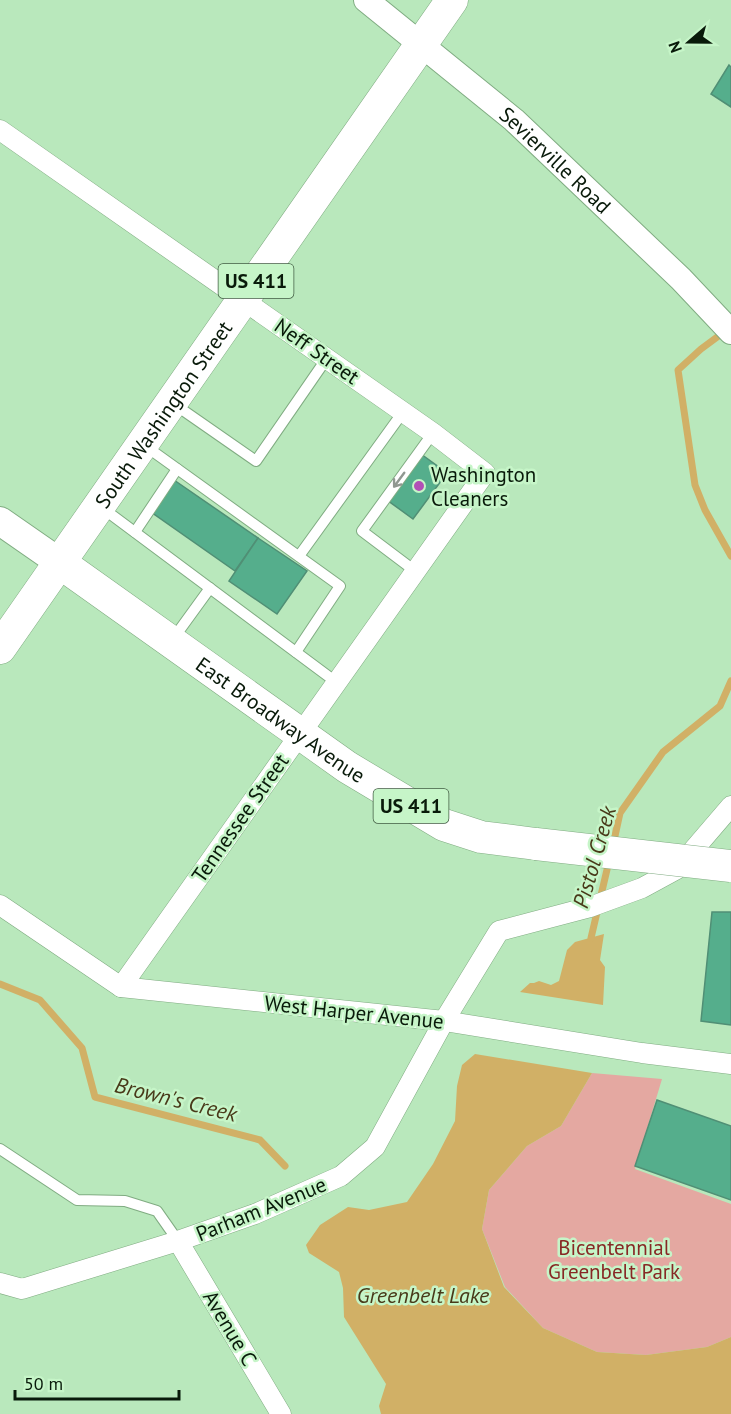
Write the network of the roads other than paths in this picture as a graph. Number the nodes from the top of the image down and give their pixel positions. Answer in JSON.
{"nodes":[{"id":1,"x":366,"y":0,"type":"edge"},
{"id":2,"x":452,"y":0,"type":"edge"},
{"id":3,"x":421,"y":43,"type":"junction"},
{"id":4,"x":0,"y":130,"type":"edge"},
{"id":5,"x":243,"y":299,"type":"junction"},
{"id":6,"x":731,"y":332,"type":"edge"},
{"id":7,"x":327,"y":358,"type":"junction"},
{"id":8,"x":172,"y":402,"type":"junction"},
{"id":9,"x":403,"y":412,"type":"junction"},
{"id":10,"x":433,"y":433,"type":"junction"},
{"id":11,"x":142,"y":444,"type":"junction"},
{"id":12,"x":177,"y":469,"type":"junction"},
{"id":13,"x":484,"y":473,"type":"joint"},
{"id":14,"x":99,"y":506,"type":"junction"},
{"id":15,"x":0,"y":521,"type":"edge"},
{"id":16,"x":135,"y":532,"type":"junction"},
{"id":17,"x":299,"y":556,"type":"junction"},
{"id":18,"x":59,"y":562,"type":"junction"},
{"id":19,"x":415,"y":571,"type":"junction"},
{"id":20,"x":210,"y":588,"type":"junction"},
{"id":21,"x":171,"y":642,"type":"junction"},
{"id":22,"x":0,"y":648,"type":"edge"},
{"id":23,"x":296,"y":652,"type":"junction"},
{"id":24,"x":336,"y":682,"type":"junction"},
{"id":25,"x":299,"y":734,"type":"junction"},
{"id":26,"x":731,"y":806,"type":"edge"},
{"id":27,"x":731,"y":866,"type":"edge"},
{"id":28,"x":0,"y":905,"type":"edge"},
{"id":29,"x":121,"y":987,"type":"junction"},
{"id":30,"x":444,"y":1021,"type":"junction"},
{"id":31,"x":731,"y":1064,"type":"edge"},
{"id":32,"x":0,"y":1149,"type":"edge"},
{"id":33,"x":178,"y":1241,"type":"junction"},
{"id":34,"x":0,"y":1283,"type":"edge"},
{"id":35,"x":281,"y":1414,"type":"edge"}],
"edges":[{"from":1,"to":3,"type":"street","name":"Sevierville Road"},
{"from":2,"to":3,"type":"main road","name":"South Washington Street","number":"US 411"},
{"from":3,"to":5,"type":"main road","name":"South Washington Street","number":"US 411"},
{"from":3,"to":6,"type":"street","name":"Sevierville Road"},
{"from":4,"to":5,"type":"street","name":"Neff Street"},
{"from":5,"to":7,"type":"street","name":"Neff Street"},
{"from":5,"to":8,"type":"main road","name":"South Washington Street","number":"US 411"},
{"from":7,"to":8,"type":"lane"},
{"from":7,"to":9,"type":"street","name":"Neff Street"},
{"from":8,"to":11,"type":"main road","name":"South Washington Street","number":"US 411"},
{"from":9,"to":10,"type":"street","name":"Neff Street"},
{"from":9,"to":17,"type":"lane"},
{"from":10,"to":13,"type":"street","name":"Neff Street"},
{"from":10,"to":19,"type":"lane","one_way":true},
{"from":11,"to":12,"type":"lane"},
{"from":11,"to":14,"type":"main road","name":"South Washington Street","number":"US 411"},
{"from":12,"to":16,"type":"lane"},
{"from":12,"to":17,"type":"lane"},
{"from":13,"to":19,"type":"street","name":"Tennessee Street"},
{"from":14,"to":16,"type":"lane"},
{"from":14,"to":18,"type":"main road","name":"South Washington Street","number":"US 411"},
{"from":15,"to":18,"type":"main road","name":"East Broadway Avenue"},
{"from":16,"to":20,"type":"lane"},
{"from":17,"to":23,"type":"lane"},
{"from":18,"to":21,"type":"main road","name":"East Broadway Avenue","number":"US 411"},
{"from":18,"to":22,"type":"main road","name":"South Washington Street"},
{"from":19,"to":24,"type":"street","name":"Tennessee Street"},
{"from":20,"to":21,"type":"lane"},
{"from":20,"to":23,"type":"lane"},
{"from":21,"to":25,"type":"main road","name":"East Broadway Avenue","number":"US 411"},
{"from":23,"to":24,"type":"lane"},
{"from":24,"to":25,"type":"street","name":"Tennessee Street"},
{"from":25,"to":27,"type":"main road","name":"East Broadway Avenue","number":"US 411","bridge":true},
{"from":25,"to":29,"type":"street","name":"Tennessee Street"},
{"from":26,"to":30,"type":"street","name":"Parham Avenue"},
{"from":28,"to":29,"type":"street","name":"West Harper Avenue"},
{"from":29,"to":30,"type":"street","name":"West Harper Avenue"},
{"from":30,"to":31,"type":"street","name":"West Harper Avenue"},
{"from":30,"to":33,"type":"street","name":"Parham Avenue"},
{"from":32,"to":33,"type":"lane"},
{"from":33,"to":34,"type":"street","name":"Parham Avenue"},
{"from":33,"to":35,"type":"street","name":"Avenue C"}]}
